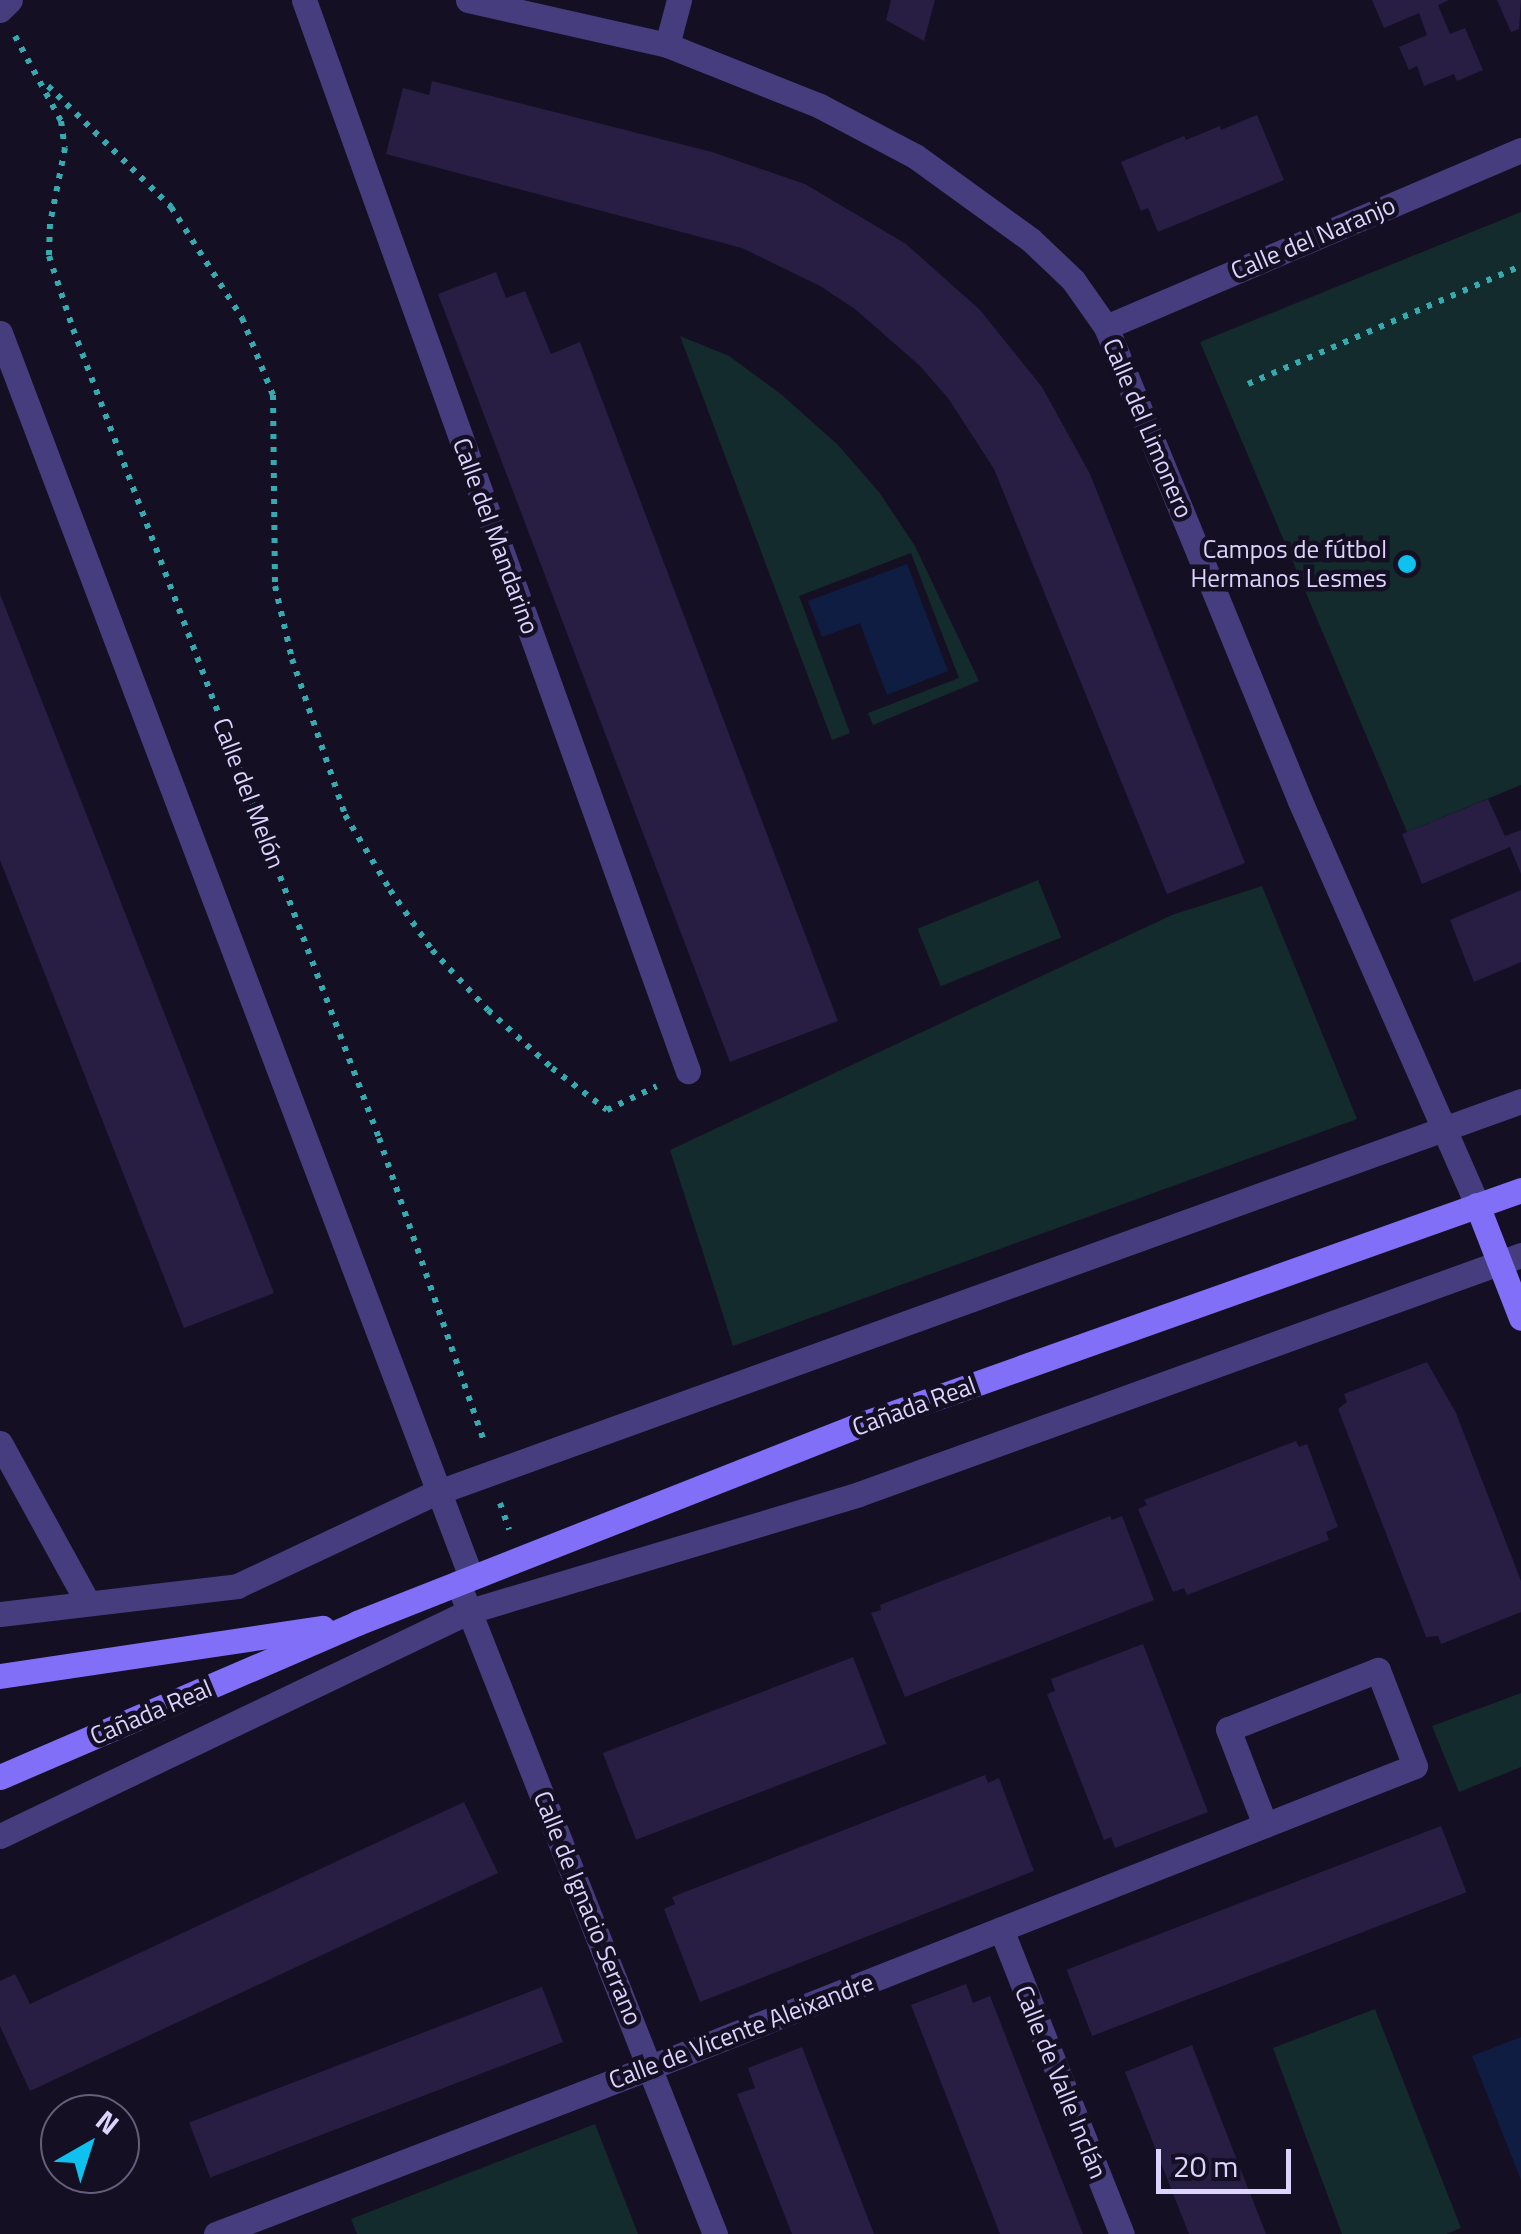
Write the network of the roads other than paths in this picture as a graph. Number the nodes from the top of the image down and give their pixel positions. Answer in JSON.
{"nodes":[{"id":1,"x":10,"y":0,"type":"edge"},
{"id":2,"x":304,"y":0,"type":"edge"},
{"id":3,"x":468,"y":0,"type":"edge"},
{"id":4,"x":679,"y":0,"type":"edge"},
{"id":5,"x":6,"y":20,"type":"edge"},
{"id":6,"x":667,"y":45,"type":"junction"},
{"id":7,"x":1521,"y":150,"type":"edge"},
{"id":8,"x":1106,"y":327,"type":"junction"},
{"id":9,"x":0,"y":333,"type":"edge"},
{"id":10,"x":688,"y":1071,"type":"road end"},
{"id":11,"x":1521,"y":1101,"type":"edge"},
{"id":12,"x":1445,"y":1132,"type":"junction"},
{"id":13,"x":1521,"y":1179,"type":"edge"},
{"id":14,"x":1521,"y":1190,"type":"edge"},
{"id":15,"x":1477,"y":1204,"type":"junction"},
{"id":16,"x":1510,"y":1258,"type":"edge"},
{"id":17,"x":1521,"y":1318,"type":"edge"},
{"id":18,"x":0,"y":1442,"type":"edge"},
{"id":19,"x":440,"y":1492,"type":"junction"},
{"id":20,"x":465,"y":1580,"type":"junction"},
{"id":21,"x":87,"y":1601,"type":"junction"},
{"id":22,"x":470,"y":1610,"type":"junction"},
{"id":23,"x":0,"y":1614,"type":"edge"},
{"id":24,"x":357,"y":1623,"type":"junction"},
{"id":25,"x":0,"y":1676,"type":"edge"},
{"id":26,"x":0,"y":1777,"type":"edge"},
{"id":27,"x":1265,"y":1825,"type":"junction"},
{"id":28,"x":0,"y":1836,"type":"edge"},
{"id":29,"x":1001,"y":1930,"type":"junction"},
{"id":30,"x":651,"y":2066,"type":"junction"},
{"id":31,"x":216,"y":2234,"type":"edge"},
{"id":32,"x":715,"y":2234,"type":"edge"},
{"id":33,"x":1122,"y":2234,"type":"edge"}],
"edges":[{"from":1,"to":5,"type":"street"},
{"from":2,"to":10,"type":"street","name":"Calle del Mandarino"},
{"from":3,"to":6,"type":"street","name":"Calle del Limonero"},
{"from":4,"to":6,"type":"street"},
{"from":6,"to":8,"type":"street","name":"Calle del Limonero"},
{"from":7,"to":8,"type":"street","name":"Calle del Naranjo"},
{"from":8,"to":12,"type":"street","name":"Calle del Limonero"},
{"from":9,"to":19,"type":"street"},
{"from":11,"to":12,"type":"street"},
{"from":12,"to":15,"type":"street","name":"Calle del Limonero"},
{"from":12,"to":19,"type":"street"},
{"from":13,"to":15,"type":"street","name":"Cañada Real"},
{"from":14,"to":15,"type":"street","name":"Cañada Real"},
{"from":15,"to":16,"type":"street"},
{"from":15,"to":20,"type":"street","name":"Cañada Real"},
{"from":16,"to":17,"type":"street"},
{"from":16,"to":22,"type":"street"},
{"from":18,"to":21,"type":"street"},
{"from":19,"to":20,"type":"street"},
{"from":19,"to":21,"type":"street"},
{"from":20,"to":22,"type":"street","name":"Calle de Ignacio Serrano"},
{"from":20,"to":24,"type":"street","name":"Cañada Real"},
{"from":21,"to":23,"type":"street"},
{"from":22,"to":28,"type":"street"},
{"from":22,"to":30,"type":"street","name":"Calle de Ignacio Serrano"},
{"from":24,"to":25,"type":"street","name":"Cañada Real"},
{"from":24,"to":26,"type":"street","name":"Cañada Real"},
{"from":27,"to":27,"type":"street","name":"Calle de Vicente Aleixandre"},
{"from":27,"to":29,"type":"street","name":"Calle de Vicente Aleixandre"},
{"from":29,"to":30,"type":"street","name":"Calle de Vicente Aleixandre"},
{"from":29,"to":33,"type":"street","name":"Calle de Valle Inclán"},
{"from":30,"to":31,"type":"street","name":"Calle de Vicente Aleixandre"},
{"from":30,"to":32,"type":"street","name":"Calle de Ignacio Serrano"}]}
